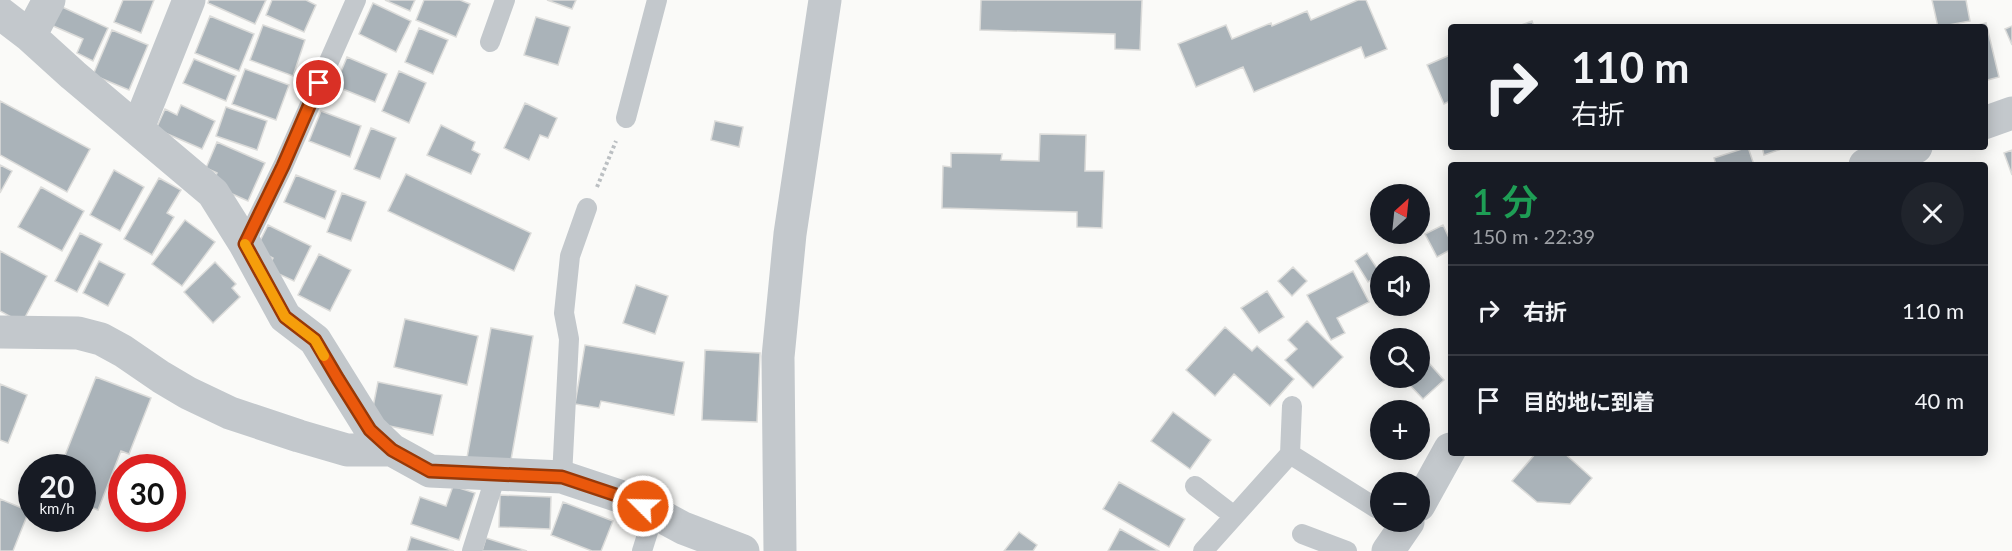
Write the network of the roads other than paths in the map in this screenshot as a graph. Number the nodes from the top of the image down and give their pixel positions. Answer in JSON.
{"nodes":[{"id":1,"x":49,"y":0,"type":"edge"},
{"id":2,"x":189,"y":0,"type":"edge"},
{"id":3,"x":356,"y":0,"type":"edge"},
{"id":4,"x":505,"y":0,"type":"edge"},
{"id":5,"x":657,"y":0,"type":"edge"},
{"id":6,"x":825,"y":0,"type":"edge"},
{"id":7,"x":0,"y":13,"type":"edge"},
{"id":8,"x":30,"y":36,"type":"junction"},
{"id":9,"x":490,"y":42,"type":"dead end"},
{"id":10,"x":2012,"y":113,"type":"edge"},
{"id":11,"x":626,"y":118,"type":"road end"},
{"id":12,"x":1988,"y":122,"type":"edge"},
{"id":13,"x":138,"y":128,"type":"junction"},
{"id":14,"x":1908,"y":150,"type":"edge"},
{"id":15,"x":1874,"y":162,"type":"edge"},
{"id":16,"x":587,"y":208,"type":"road end"},
{"id":17,"x":245,"y":244,"type":"junction"},
{"id":18,"x":0,"y":332,"type":"edge"},
{"id":19,"x":1292,"y":406,"type":"dead end"},
{"id":20,"x":392,"y":450,"type":"junction"},
{"id":21,"x":1448,"y":453,"type":"edge"},
{"id":22,"x":1290,"y":454,"type":"junction"},
{"id":23,"x":496,"y":475,"type":"junction"},
{"id":24,"x":562,"y":477,"type":"junction"},
{"id":25,"x":1430,"y":485,"type":"edge"},
{"id":26,"x":1195,"y":486,"type":"dead end"},
{"id":27,"x":1370,"y":504,"type":"edge"},
{"id":28,"x":654,"y":513,"type":"junction"},
{"id":29,"x":1234,"y":516,"type":"junction"},
{"id":30,"x":1401,"y":532,"type":"edge"},
{"id":31,"x":1302,"y":534,"type":"dead end"},
{"id":32,"x":472,"y":551,"type":"edge"},
{"id":33,"x":642,"y":551,"type":"edge"},
{"id":34,"x":743,"y":551,"type":"edge"},
{"id":35,"x":780,"y":551,"type":"edge"},
{"id":36,"x":1203,"y":551,"type":"edge"},
{"id":37,"x":1347,"y":551,"type":"edge"},
{"id":38,"x":1388,"y":551,"type":"edge"}],
"edges":[{"from":1,"to":8,"type":"street"},
{"from":2,"to":13,"type":"street"},
{"from":3,"to":17,"type":"lane"},
{"from":4,"to":9,"type":"lane"},
{"from":5,"to":11,"type":"lane"},
{"from":6,"to":35,"type":"street"},
{"from":7,"to":8,"type":"street"},
{"from":8,"to":13,"type":"street"},
{"from":10,"to":12,"type":"street"},
{"from":13,"to":17,"type":"street"},
{"from":14,"to":15,"type":"street"},
{"from":16,"to":24,"type":"lane"},
{"from":17,"to":20,"type":"street"},
{"from":18,"to":20,"type":"street"},
{"from":19,"to":22,"type":"lane"},
{"from":20,"to":23,"type":"street"},
{"from":21,"to":25,"type":"street"},
{"from":22,"to":27,"type":"lane"},
{"from":22,"to":29,"type":"lane"},
{"from":23,"to":24,"type":"street"},
{"from":23,"to":32,"type":"lane"},
{"from":24,"to":28,"type":"street"},
{"from":26,"to":29,"type":"lane"},
{"from":28,"to":33,"type":"lane"},
{"from":28,"to":34,"type":"street"},
{"from":29,"to":36,"type":"lane"},
{"from":30,"to":38,"type":"street"},
{"from":31,"to":37,"type":"lane"}]}
